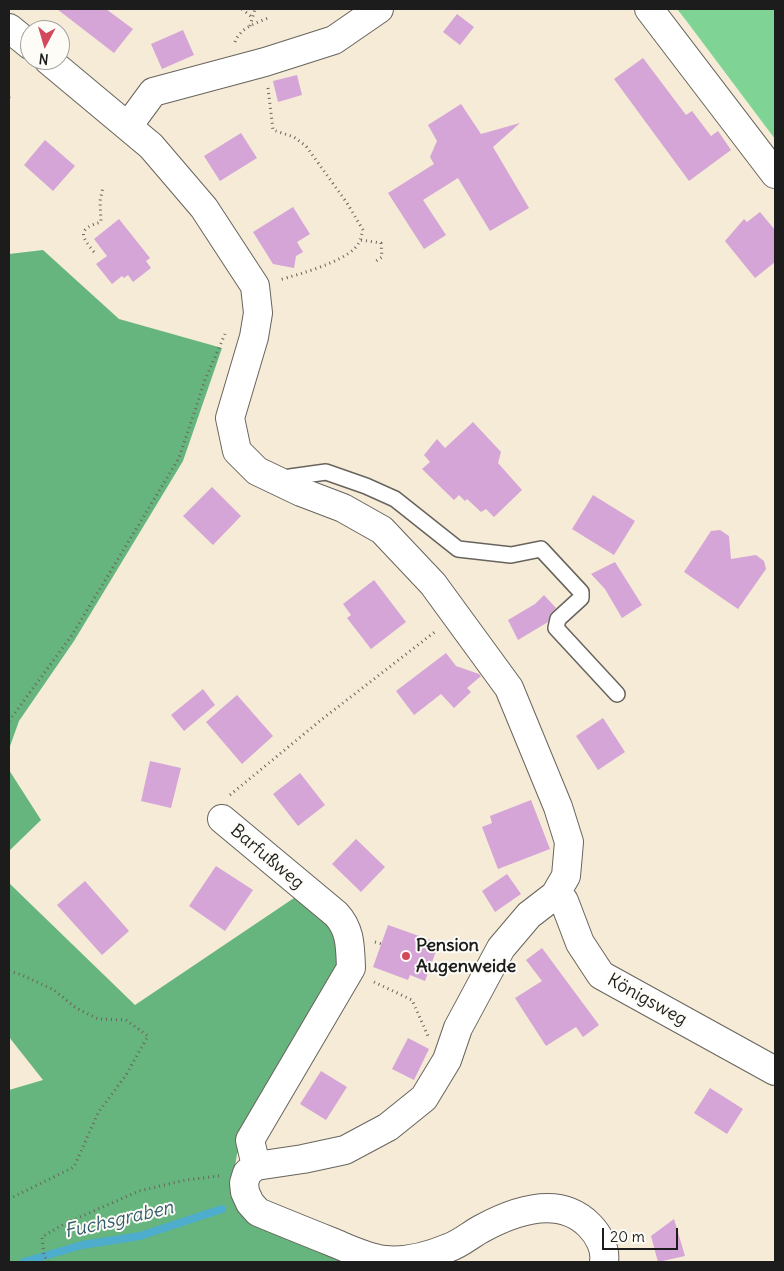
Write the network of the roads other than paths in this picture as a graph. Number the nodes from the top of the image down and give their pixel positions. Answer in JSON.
{"nodes":[{"id":1,"x":379,"y":9,"type":"edge"},
{"id":2,"x":649,"y":9,"type":"edge"},
{"id":3,"x":9,"y":28,"type":"edge"},
{"id":4,"x":20,"y":37,"type":"edge"},
{"id":5,"x":60,"y":70,"type":"edge"},
{"id":6,"x":128,"y":126,"type":"junction"},
{"id":7,"x":775,"y":174,"type":"edge"},
{"id":8,"x":286,"y":486,"type":"junction"},
{"id":9,"x":617,"y":694,"type":"dead end"},
{"id":10,"x":222,"y":819,"type":"road end"},
{"id":11,"x":555,"y":895,"type":"junction"},
{"id":12,"x":775,"y":1071,"type":"edge"},
{"id":13,"x":251,"y":1169,"type":"junction"},
{"id":14,"x":604,"y":1262,"type":"edge"}],
"edges":[{"from":1,"to":6,"type":"street"},
{"from":2,"to":7,"type":"street"},
{"from":3,"to":4,"type":"street"},
{"from":5,"to":6,"type":"street"},
{"from":6,"to":8,"type":"street"},
{"from":8,"to":9,"type":"lane"},
{"from":8,"to":11,"type":"street"},
{"from":10,"to":13,"type":"street","name":"Barfußweg"},
{"from":11,"to":12,"type":"street","name":"Königsweg"},
{"from":11,"to":13,"type":"street"},
{"from":13,"to":14,"type":"street","name":"Barfußweg"}]}
